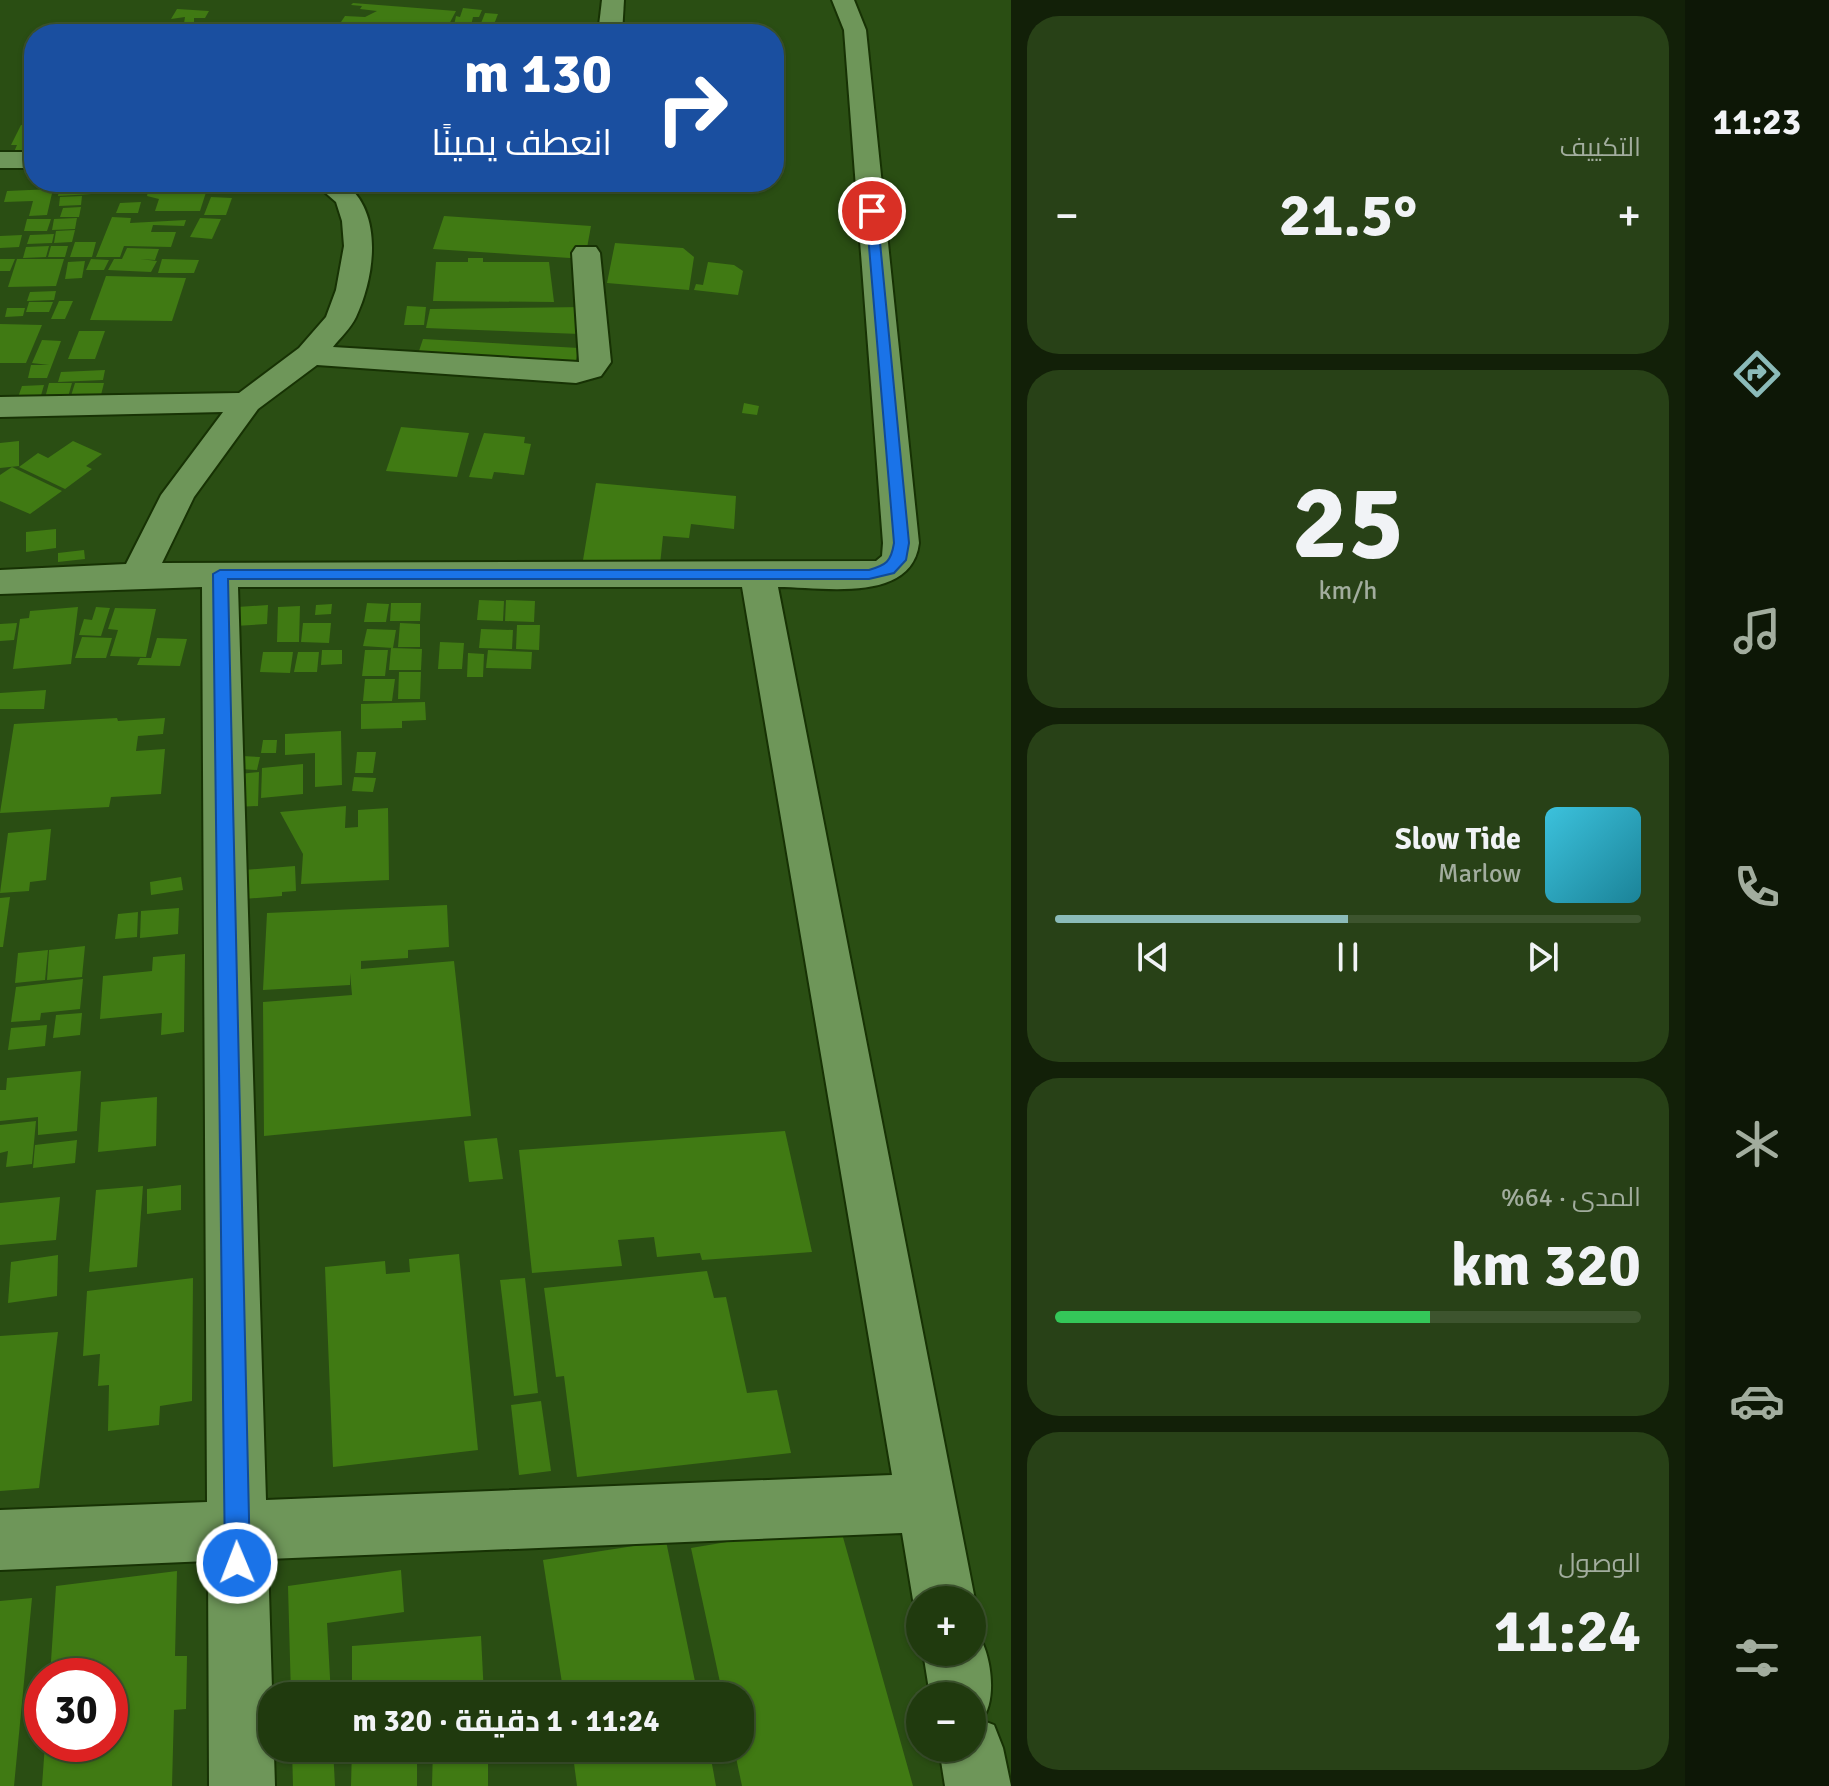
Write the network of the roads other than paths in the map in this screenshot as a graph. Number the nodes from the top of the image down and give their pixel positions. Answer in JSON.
{"nodes":[{"id":1,"x":613,"y":0,"type":"edge"},
{"id":2,"x":843,"y":0,"type":"edge"},
{"id":3,"x":611,"y":24,"type":"edge"},
{"id":4,"x":0,"y":160,"type":"edge"},
{"id":5,"x":24,"y":160,"type":"edge"},
{"id":6,"x":340,"y":192,"type":"edge"},
{"id":7,"x":586,"y":253,"type":"dead end"},
{"id":8,"x":310,"y":355,"type":"junction"},
{"id":9,"x":247,"y":402,"type":"junction"},
{"id":10,"x":0,"y":407,"type":"edge"},
{"id":11,"x":220,"y":574,"type":"junction"},
{"id":12,"x":138,"y":575,"type":"junction"},
{"id":13,"x":758,"y":577,"type":"junction"},
{"id":14,"x":0,"y":582,"type":"edge"},
{"id":15,"x":927,"y":1503,"type":"junction"},
{"id":16,"x":237,"y":1531,"type":"junction"},
{"id":17,"x":0,"y":1540,"type":"edge"},
{"id":18,"x":942,"y":1586,"type":"edge"},
{"id":19,"x":974,"y":1762,"type":"edge"},
{"id":20,"x":242,"y":1786,"type":"edge"},
{"id":21,"x":978,"y":1786,"type":"edge"}],
"edges":[{"from":1,"to":3,"type":"street"},
{"from":2,"to":13,"type":"street"},
{"from":4,"to":5,"type":"street"},
{"from":6,"to":8,"type":"street"},
{"from":7,"to":8,"type":"street"},
{"from":8,"to":9,"type":"street"},
{"from":9,"to":10,"type":"street"},
{"from":9,"to":12,"type":"street"},
{"from":11,"to":12,"type":"street"},
{"from":11,"to":13,"type":"street"},
{"from":11,"to":16,"type":"street"},
{"from":12,"to":14,"type":"street"},
{"from":13,"to":15,"type":"street"},
{"from":15,"to":16,"type":"street"},
{"from":15,"to":18,"type":"street"},
{"from":16,"to":17,"type":"street"},
{"from":16,"to":20,"type":"street"},
{"from":19,"to":21,"type":"street"}]}
